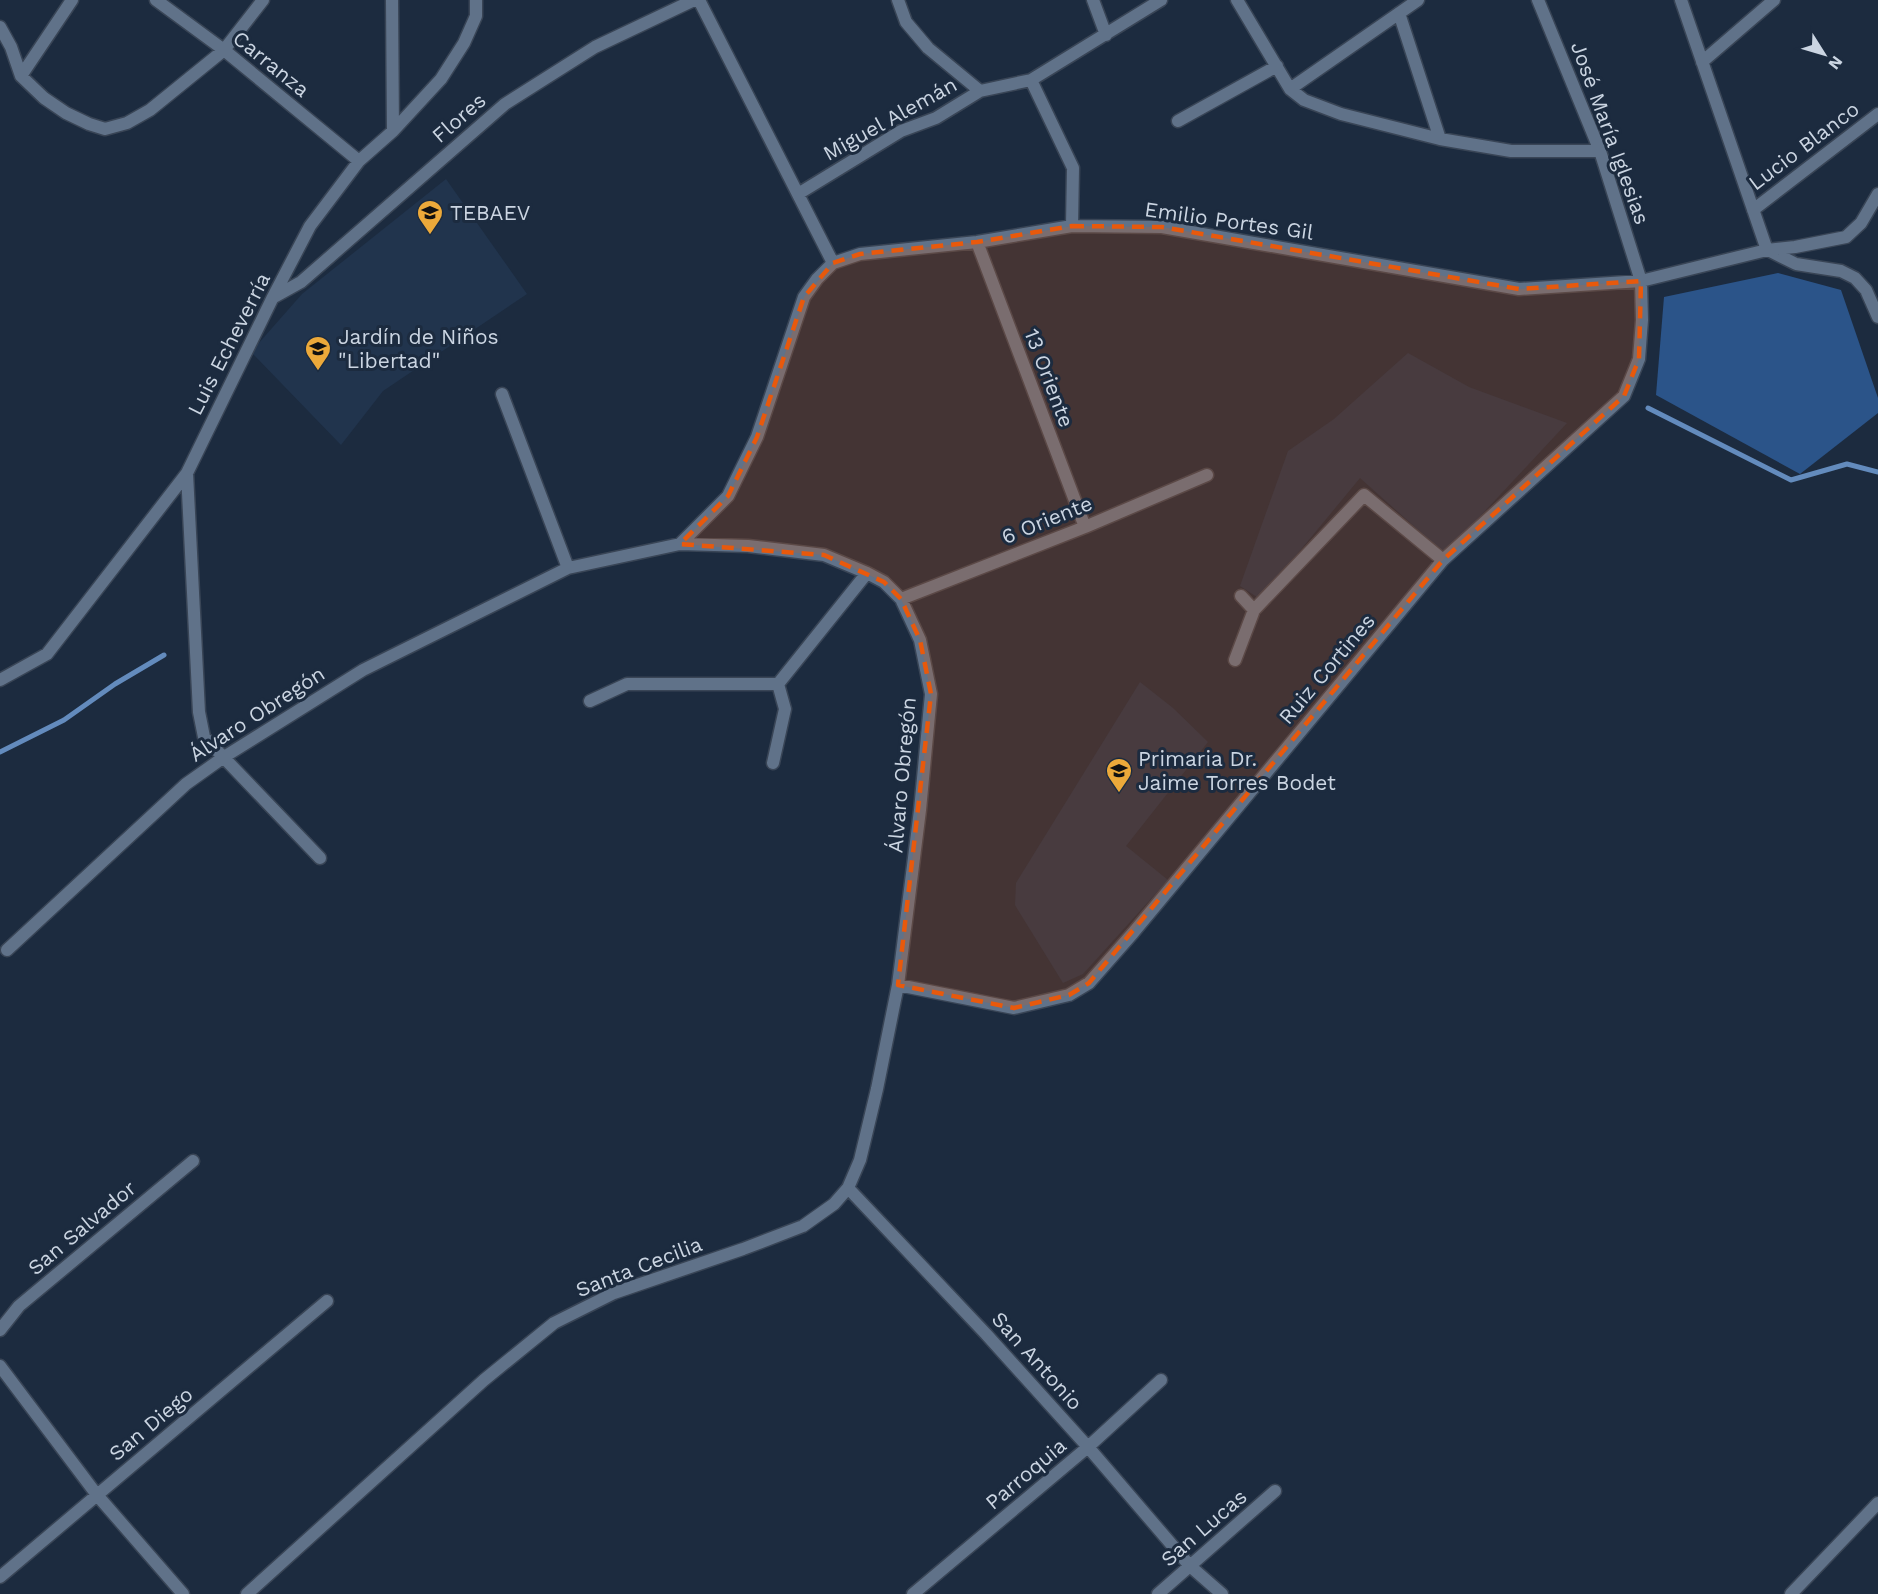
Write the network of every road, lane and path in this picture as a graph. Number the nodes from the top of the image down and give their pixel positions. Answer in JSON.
{"nodes":[{"id":1,"x":72,"y":0,"type":"edge"},
{"id":2,"x":156,"y":0,"type":"edge"},
{"id":3,"x":263,"y":0,"type":"edge"},
{"id":4,"x":392,"y":0,"type":"edge"},
{"id":5,"x":476,"y":0,"type":"edge"},
{"id":6,"x":694,"y":0,"type":"edge"},
{"id":7,"x":699,"y":0,"type":"edge"},
{"id":8,"x":898,"y":0,"type":"edge"},
{"id":9,"x":1093,"y":0,"type":"edge"},
{"id":10,"x":1161,"y":0,"type":"edge"},
{"id":11,"x":1237,"y":0,"type":"edge"},
{"id":12,"x":1418,"y":0,"type":"edge"},
{"id":13,"x":1538,"y":0,"type":"edge"},
{"id":14,"x":1681,"y":0,"type":"edge"},
{"id":15,"x":1774,"y":0,"type":"edge"},
{"id":16,"x":1399,"y":14,"type":"junction"},
{"id":17,"x":0,"y":27,"type":"edge"},
{"id":18,"x":1106,"y":35,"type":"junction"},
{"id":19,"x":224,"y":50,"type":"junction"},
{"id":20,"x":1702,"y":62,"type":"junction"},
{"id":21,"x":1277,"y":66,"type":"junction"},
{"id":22,"x":21,"y":76,"type":"junction"},
{"id":23,"x":1031,"y":80,"type":"junction"},
{"id":24,"x":1290,"y":89,"type":"junction"},
{"id":25,"x":980,"y":92,"type":"junction"},
{"id":26,"x":1878,"y":114,"type":"edge"},
{"id":27,"x":1178,"y":121,"type":"dead end"},
{"id":28,"x":393,"y":131,"type":"junction"},
{"id":29,"x":1440,"y":140,"type":"junction"},
{"id":30,"x":1600,"y":151,"type":"junction"},
{"id":31,"x":359,"y":161,"type":"junction"},
{"id":32,"x":798,"y":194,"type":"junction"},
{"id":33,"x":1878,"y":194,"type":"edge"},
{"id":34,"x":1753,"y":210,"type":"junction"},
{"id":35,"x":1072,"y":226,"type":"junction"},
{"id":36,"x":977,"y":242,"type":"junction"},
{"id":37,"x":1767,"y":250,"type":"junction"},
{"id":38,"x":833,"y":263,"type":"junction"},
{"id":39,"x":1641,"y":281,"type":"junction"},
{"id":40,"x":273,"y":297,"type":"junction"},
{"id":41,"x":1878,"y":317,"type":"edge"},
{"id":42,"x":502,"y":394,"type":"dead end"},
{"id":43,"x":187,"y":473,"type":"junction"},
{"id":44,"x":1207,"y":475,"type":"dead end"},
{"id":45,"x":1085,"y":527,"type":"junction"},
{"id":46,"x":680,"y":544,"type":"junction"},
{"id":47,"x":1443,"y":560,"type":"junction"},
{"id":48,"x":568,"y":568,"type":"junction"},
{"id":49,"x":867,"y":573,"type":"junction"},
{"id":50,"x":1241,"y":596,"type":"dead end"},
{"id":51,"x":901,"y":599,"type":"junction"},
{"id":52,"x":1254,"y":610,"type":"junction"},
{"id":53,"x":1236,"y":660,"type":"dead end"},
{"id":54,"x":0,"y":680,"type":"edge"},
{"id":55,"x":778,"y":684,"type":"junction"},
{"id":56,"x":590,"y":701,"type":"dead end"},
{"id":57,"x":224,"y":757,"type":"junction"},
{"id":58,"x":773,"y":763,"type":"dead end"},
{"id":59,"x":320,"y":858,"type":"dead end"},
{"id":60,"x":8,"y":950,"type":"dead end"},
{"id":61,"x":898,"y":985,"type":"junction"},
{"id":62,"x":193,"y":1161,"type":"dead end"},
{"id":63,"x":848,"y":1188,"type":"junction"},
{"id":64,"x":327,"y":1301,"type":"dead end"},
{"id":65,"x":0,"y":1330,"type":"edge"},
{"id":66,"x":0,"y":1366,"type":"edge"},
{"id":67,"x":1161,"y":1380,"type":"dead end"},
{"id":68,"x":1088,"y":1447,"type":"junction"},
{"id":69,"x":1275,"y":1491,"type":"dead end"},
{"id":70,"x":97,"y":1495,"type":"junction"},
{"id":71,"x":1878,"y":1503,"type":"edge"},
{"id":72,"x":1190,"y":1566,"type":"junction"},
{"id":73,"x":0,"y":1577,"type":"edge"},
{"id":74,"x":183,"y":1594,"type":"edge"},
{"id":75,"x":247,"y":1594,"type":"edge"},
{"id":76,"x":913,"y":1594,"type":"edge"},
{"id":77,"x":1158,"y":1594,"type":"edge"},
{"id":78,"x":1222,"y":1594,"type":"edge"},
{"id":79,"x":1791,"y":1594,"type":"edge"}],
"edges":[{"from":1,"to":22,"type":"street"},
{"from":2,"to":19,"type":"street","name":"Carranza"},
{"from":3,"to":19,"type":"street"},
{"from":4,"to":28,"type":"street"},
{"from":5,"to":28,"type":"street","name":"Luis Echeverría"},
{"from":6,"to":40,"type":"street","name":"Flores"},
{"from":7,"to":32,"type":"street"},
{"from":8,"to":25,"type":"street"},
{"from":9,"to":18,"type":"street"},
{"from":10,"to":18,"type":"street","name":"Miguel Alemán"},
{"from":11,"to":21,"type":"street"},
{"from":12,"to":16,"type":"street"},
{"from":13,"to":30,"type":"street","name":"José María Iglesias"},
{"from":14,"to":20,"type":"street"},
{"from":15,"to":20,"type":"street"},
{"from":16,"to":24,"type":"street"},
{"from":16,"to":29,"type":"street"},
{"from":17,"to":22,"type":"street"},
{"from":18,"to":23,"type":"street","name":"Miguel Alemán"},
{"from":19,"to":22,"type":"street"},
{"from":19,"to":31,"type":"street","name":"Carranza"},
{"from":20,"to":34,"type":"street"},
{"from":21,"to":24,"type":"street"},
{"from":21,"to":27,"type":"street"},
{"from":23,"to":25,"type":"street","name":"Miguel Alemán"},
{"from":23,"to":35,"type":"street"},
{"from":24,"to":29,"type":"street"},
{"from":25,"to":32,"type":"street","name":"Miguel Alemán"},
{"from":26,"to":34,"type":"street","name":"Lucio Blanco"},
{"from":28,"to":31,"type":"street","name":"Luis Echeverría"},
{"from":29,"to":30,"type":"street"},
{"from":30,"to":39,"type":"street","name":"José María Iglesias"},
{"from":31,"to":40,"type":"street","name":"Luis Echeverría"},
{"from":32,"to":38,"type":"street"},
{"from":33,"to":37,"type":"street"},
{"from":34,"to":37,"type":"street"},
{"from":35,"to":36,"type":"street","name":"Emilio Portes Gil"},
{"from":35,"to":39,"type":"street","name":"Emilio Portes Gil"},
{"from":36,"to":38,"type":"street","name":"Emilio Portes Gil"},
{"from":36,"to":45,"type":"street","name":"13 Oriente"},
{"from":37,"to":39,"type":"street","name":"Emilio Portes Gil"},
{"from":37,"to":41,"type":"street"},
{"from":38,"to":46,"type":"street"},
{"from":39,"to":47,"type":"street","name":"Ruiz Cortines"},
{"from":40,"to":43,"type":"street","name":"Luis Echeverría"},
{"from":42,"to":48,"type":"street"},
{"from":43,"to":54,"type":"street"},
{"from":43,"to":57,"type":"street","name":"Luis Echeverría"},
{"from":44,"to":45,"type":"street","name":"6 Oriente"},
{"from":45,"to":51,"type":"street","name":"6 Oriente"},
{"from":46,"to":48,"type":"street","name":"Álvaro Obregón"},
{"from":46,"to":49,"type":"street","name":"Álvaro Obregón"},
{"from":47,"to":52,"type":"street"},
{"from":47,"to":61,"type":"street","name":"Ruiz Cortines"},
{"from":48,"to":57,"type":"street","name":"Álvaro Obregón"},
{"from":49,"to":51,"type":"street","name":"Álvaro Obregón"},
{"from":49,"to":55,"type":"street"},
{"from":50,"to":52,"type":"street"},
{"from":51,"to":61,"type":"street","name":"Álvaro Obregón"},
{"from":52,"to":53,"type":"street"},
{"from":55,"to":56,"type":"street"},
{"from":55,"to":58,"type":"street"},
{"from":57,"to":59,"type":"street","name":"Luis Echeverría"},
{"from":57,"to":60,"type":"street","name":"Álvaro Obregón"},
{"from":61,"to":63,"type":"street","name":"Santa Cecilia"},
{"from":62,"to":65,"type":"street","name":"San Salvador"},
{"from":63,"to":68,"type":"street","name":"San Antonio"},
{"from":63,"to":75,"type":"street","name":"Santa Cecilia"},
{"from":64,"to":70,"type":"street","name":"San Diego"},
{"from":66,"to":70,"type":"street"},
{"from":67,"to":68,"type":"street","name":"Parroquia"},
{"from":68,"to":72,"type":"street","name":"San Antonio"},
{"from":68,"to":76,"type":"street","name":"Parroquia"},
{"from":69,"to":72,"type":"street","name":"San Lucas"},
{"from":70,"to":73,"type":"street","name":"San Diego"},
{"from":70,"to":74,"type":"street"},
{"from":71,"to":79,"type":"street"},
{"from":72,"to":77,"type":"street","name":"San Lucas"},
{"from":72,"to":78,"type":"street","name":"San Antonio"}]}
